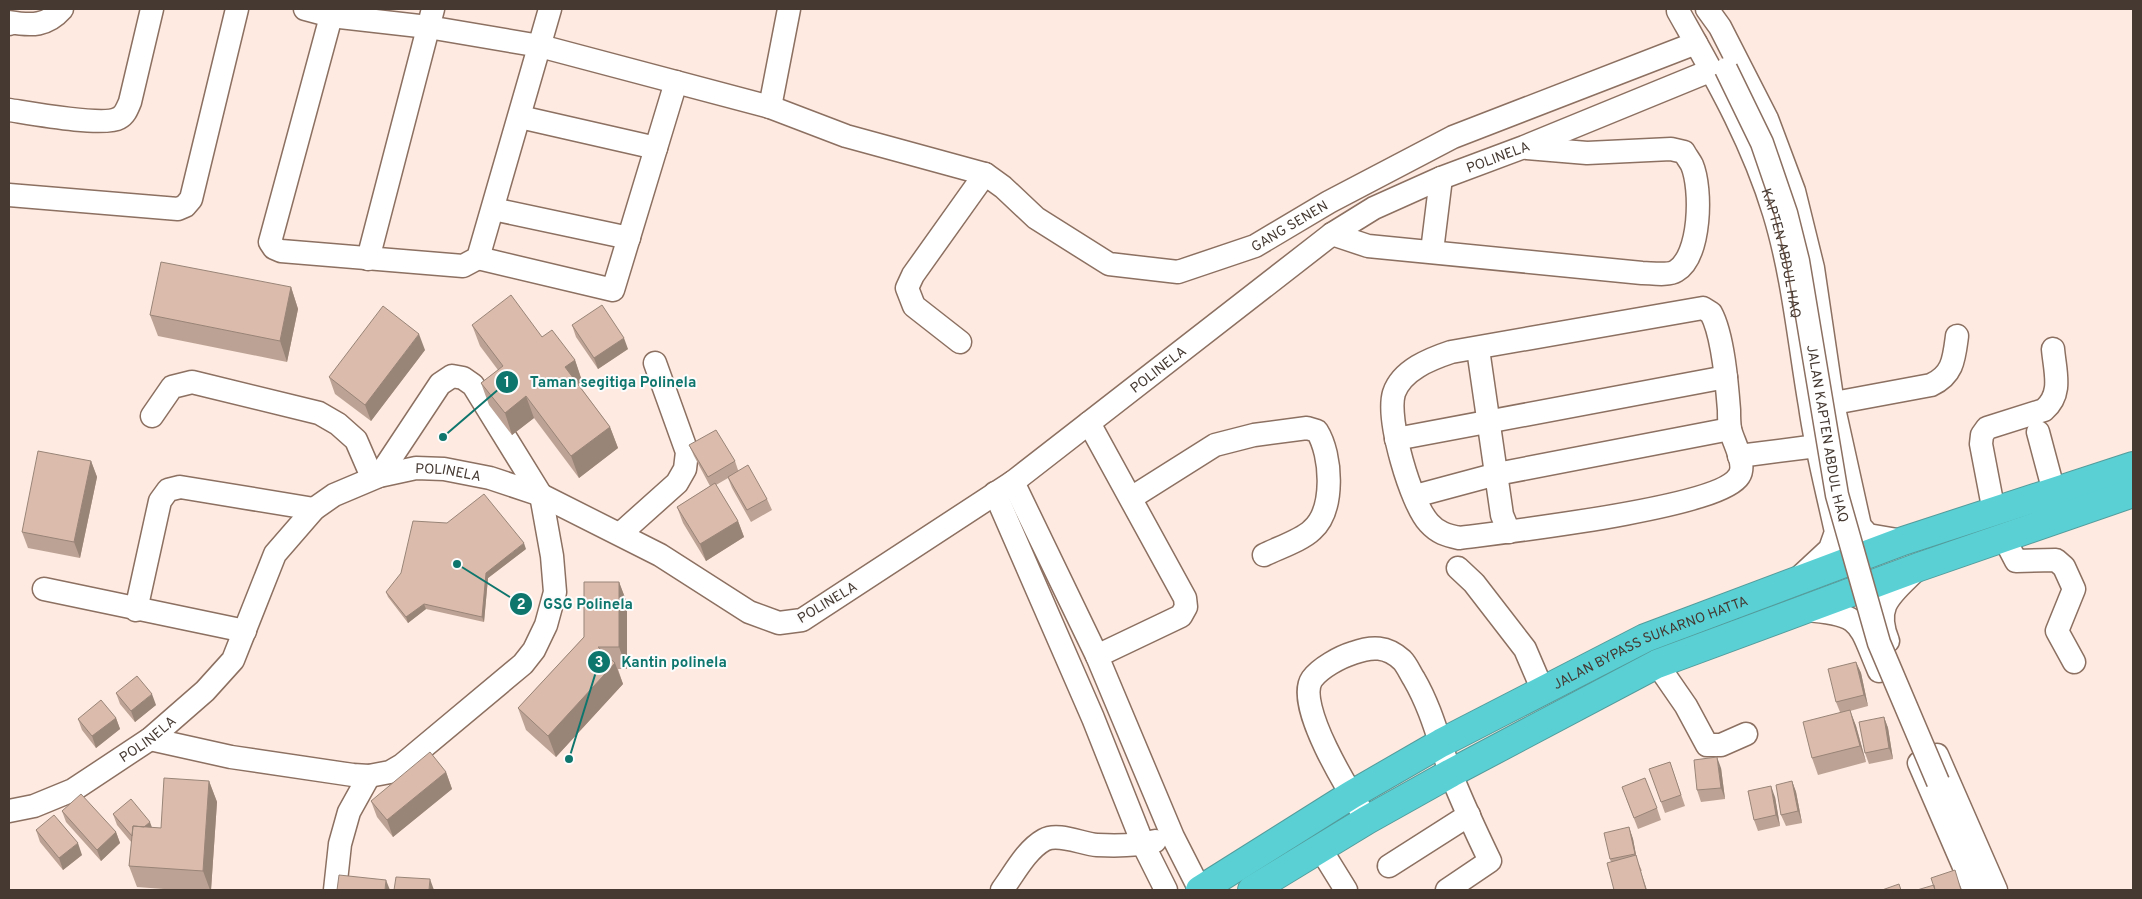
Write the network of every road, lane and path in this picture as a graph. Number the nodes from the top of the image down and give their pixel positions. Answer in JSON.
{"nodes":[{"id":1,"x":62,"y":9,"type":"edge"},
{"id":2,"x":152,"y":9,"type":"edge"},
{"id":3,"x":237,"y":9,"type":"edge"},
{"id":4,"x":305,"y":9,"type":"edge"},
{"id":5,"x":550,"y":9,"type":"edge"},
{"id":6,"x":789,"y":9,"type":"edge"},
{"id":7,"x":1703,"y":9,"type":"edge"},
{"id":8,"x":1707,"y":9,"type":"edge"},
{"id":9,"x":1678,"y":10,"type":"edge"},
{"id":10,"x":332,"y":12,"type":"edge"},
{"id":11,"x":431,"y":18,"type":"edge"},
{"id":12,"x":9,"y":23,"type":"edge"},
{"id":13,"x":1696,"y":43,"type":"junction"},
{"id":14,"x":540,"y":46,"type":"junction"},
{"id":15,"x":1720,"y":67,"type":"junction"},
{"id":16,"x":676,"y":82,"type":"junction"},
{"id":17,"x":770,"y":107,"type":"junction"},
{"id":18,"x":9,"y":110,"type":"edge"},
{"id":19,"x":520,"y":117,"type":"junction"},
{"id":20,"x":1586,"y":121,"type":"junction"},
{"id":21,"x":1524,"y":147,"type":"junction"},
{"id":22,"x":656,"y":148,"type":"junction"},
{"id":23,"x":1587,"y":153,"type":"junction"},
{"id":24,"x":985,"y":174,"type":"junction"},
{"id":25,"x":1441,"y":178,"type":"junction"},
{"id":26,"x":1794,"y":191,"type":"junction"},
{"id":27,"x":9,"y":195,"type":"edge"},
{"id":28,"x":1769,"y":200,"type":"junction"},
{"id":29,"x":492,"y":209,"type":"junction"},
{"id":30,"x":1332,"y":234,"type":"junction"},
{"id":31,"x":629,"y":238,"type":"junction"},
{"id":32,"x":1432,"y":251,"type":"junction"},
{"id":33,"x":478,"y":258,"type":"junction"},
{"id":34,"x":368,"y":260,"type":"junction"},
{"id":35,"x":1957,"y":336,"type":"dead end"},
{"id":36,"x":960,"y":342,"type":"dead end"},
{"id":37,"x":1478,"y":349,"type":"junction"},
{"id":38,"x":2053,"y":349,"type":"dead end"},
{"id":39,"x":655,"y":363,"type":"dead end"},
{"id":40,"x":1726,"y":377,"type":"junction"},
{"id":41,"x":1833,"y":404,"type":"junction"},
{"id":42,"x":1810,"y":407,"type":"junction"},
{"id":43,"x":152,"y":416,"type":"dead end"},
{"id":44,"x":1489,"y":422,"type":"junction"},
{"id":45,"x":1089,"y":424,"type":"junction"},
{"id":46,"x":1730,"y":429,"type":"junction"},
{"id":47,"x":2038,"y":432,"type":"dead end"},
{"id":48,"x":1396,"y":439,"type":"junction"},
{"id":49,"x":1817,"y":446,"type":"junction"},
{"id":50,"x":1739,"y":456,"type":"junction"},
{"id":51,"x":2133,"y":466,"type":"edge"},
{"id":52,"x":1497,"y":474,"type":"junction"},
{"id":53,"x":375,"y":476,"type":"junction"},
{"id":54,"x":1004,"y":488,"type":"junction"},
{"id":55,"x":2054,"y":492,"type":"junction"},
{"id":56,"x":2133,"y":493,"type":"edge"},
{"id":57,"x":541,"y":495,"type":"junction"},
{"id":58,"x":1415,"y":496,"type":"junction"},
{"id":59,"x":1131,"y":498,"type":"junction"},
{"id":60,"x":314,"y":509,"type":"junction"},
{"id":61,"x":1994,"y":512,"type":"junction"},
{"id":62,"x":1856,"y":514,"type":"junction"},
{"id":63,"x":1833,"y":520,"type":"junction"},
{"id":64,"x":1509,"y":532,"type":"junction"},
{"id":65,"x":620,"y":534,"type":"junction"},
{"id":66,"x":2004,"y":538,"type":"junction"},
{"id":67,"x":1903,"y":542,"type":"junction"},
{"id":68,"x":1264,"y":555,"type":"dead end"},
{"id":69,"x":1919,"y":567,"type":"junction"},
{"id":70,"x":1458,"y":568,"type":"dead end"},
{"id":71,"x":1791,"y":583,"type":"junction"},
{"id":72,"x":44,"y":589,"type":"dead end"},
{"id":73,"x":136,"y":610,"type":"junction"},
{"id":74,"x":1802,"y":610,"type":"junction"},
{"id":75,"x":245,"y":631,"type":"junction"},
{"id":76,"x":1878,"y":643,"type":"junction"},
{"id":77,"x":1097,"y":656,"type":"junction"},
{"id":78,"x":2074,"y":662,"type":"dead end"},
{"id":79,"x":1657,"y":664,"type":"junction"},
{"id":80,"x":1543,"y":691,"type":"junction"},
{"id":81,"x":1120,"y":708,"type":"junction"},
{"id":82,"x":1094,"y":718,"type":"junction"},
{"id":83,"x":1746,"y":734,"type":"dead end"},
{"id":84,"x":150,"y":739,"type":"junction"},
{"id":85,"x":1442,"y":743,"type":"junction"},
{"id":86,"x":1451,"y":773,"type":"junction"},
{"id":87,"x":370,"y":776,"type":"junction"},
{"id":88,"x":1351,"y":795,"type":"junction"},
{"id":89,"x":1948,"y":804,"type":"junction"},
{"id":90,"x":9,"y":811,"type":"edge"},
{"id":91,"x":1469,"y":815,"type":"junction"},
{"id":92,"x":1367,"y":820,"type":"junction"},
{"id":93,"x":1173,"y":837,"type":"junction"},
{"id":94,"x":1143,"y":844,"type":"junction"},
{"id":95,"x":1320,"y":848,"type":"junction"},
{"id":96,"x":1389,"y":866,"type":"dead end"},
{"id":97,"x":1965,"y":882,"type":"edge"},
{"id":98,"x":335,"y":890,"type":"edge"},
{"id":99,"x":1002,"y":890,"type":"edge"},
{"id":100,"x":1166,"y":890,"type":"edge"},
{"id":101,"x":1200,"y":890,"type":"edge"},
{"id":102,"x":1252,"y":890,"type":"edge"},
{"id":103,"x":1346,"y":890,"type":"edge"},
{"id":104,"x":1447,"y":890,"type":"edge"},
{"id":105,"x":1996,"y":890,"type":"edge"}],
"edges":[{"from":1,"to":12,"type":"street"},
{"from":2,"to":18,"type":"street"},
{"from":3,"to":27,"type":"street"},
{"from":4,"to":10,"type":"street","name":"GANG SENEN"},
{"from":5,"to":14,"type":"street"},
{"from":6,"to":17,"type":"street"},
{"from":7,"to":15,"type":"street","name":"JALAN KAPTEN ABDUL HAQ"},
{"from":8,"to":26,"type":"street","name":"KAPTEN ABDUL HAQ"},
{"from":9,"to":13,"type":"street","name":"KAPTEN ABDUL HAQ"},
{"from":9,"to":15,"type":"street","name":"JALAN KAPTEN ABDUL HAQ"},
{"from":10,"to":11,"type":"street","name":"GANG SENEN"},
{"from":10,"to":34,"type":"street"},
{"from":11,"to":14,"type":"street","name":"GANG SENEN"},
{"from":11,"to":34,"type":"street"},
{"from":13,"to":15,"type":"street","name":"KAPTEN ABDUL HAQ"},
{"from":13,"to":24,"type":"street","name":"GANG SENEN"},
{"from":14,"to":16,"type":"street","name":"GANG SENEN"},
{"from":14,"to":19,"type":"street"},
{"from":15,"to":20,"type":"street","name":"POLINELA"},
{"from":15,"to":28,"type":"street","name":"KAPTEN ABDUL HAQ"},
{"from":15,"to":89,"type":"street","name":"JALAN KAPTEN ABDUL HAQ","bridge":true},
{"from":16,"to":17,"type":"street","name":"GANG SENEN"},
{"from":16,"to":22,"type":"street"},
{"from":17,"to":24,"type":"street","name":"GANG SENEN"},
{"from":19,"to":22,"type":"street"},
{"from":19,"to":29,"type":"street"},
{"from":20,"to":21,"type":"street","name":"POLINELA"},
{"from":20,"to":23,"type":"street"},
{"from":21,"to":23,"type":"street"},
{"from":21,"to":25,"type":"street","name":"POLINELA"},
{"from":22,"to":31,"type":"street"},
{"from":23,"to":32,"type":"street"},
{"from":24,"to":36,"type":"street"},
{"from":25,"to":30,"type":"street","name":"POLINELA"},
{"from":25,"to":32,"type":"street"},
{"from":26,"to":28,"type":"street"},
{"from":26,"to":41,"type":"street","name":"KAPTEN ABDUL HAQ"},
{"from":28,"to":42,"type":"street","name":"KAPTEN ABDUL HAQ"},
{"from":29,"to":31,"type":"street"},
{"from":29,"to":33,"type":"street"},
{"from":30,"to":32,"type":"street"},
{"from":30,"to":45,"type":"street","name":"POLINELA"},
{"from":31,"to":33,"type":"street"},
{"from":33,"to":34,"type":"street"},
{"from":35,"to":41,"type":"street"},
{"from":37,"to":40,"type":"street"},
{"from":37,"to":44,"type":"street"},
{"from":37,"to":48,"type":"street"},
{"from":38,"to":61,"type":"street"},
{"from":39,"to":65,"type":"street"},
{"from":40,"to":44,"type":"street"},
{"from":40,"to":46,"type":"street"},
{"from":41,"to":42,"type":"street"},
{"from":41,"to":62,"type":"street","name":"KAPTEN ABDUL HAQ"},
{"from":42,"to":49,"type":"street","name":"KAPTEN ABDUL HAQ"},
{"from":43,"to":53,"type":"street"},
{"from":44,"to":48,"type":"street"},
{"from":44,"to":52,"type":"street"},
{"from":45,"to":54,"type":"street","name":"POLINELA"},
{"from":45,"to":59,"type":"street"},
{"from":46,"to":50,"type":"street"},
{"from":46,"to":52,"type":"street"},
{"from":47,"to":55,"type":"street"},
{"from":48,"to":58,"type":"street"},
{"from":49,"to":50,"type":"street"},
{"from":49,"to":63,"type":"street","name":"KAPTEN ABDUL HAQ"},
{"from":50,"to":64,"type":"street"},
{"from":51,"to":55,"type":"highway","name":"JALAN BYPASS SUKARNO HATTA"},
{"from":52,"to":58,"type":"street"},
{"from":52,"to":64,"type":"street"},
{"from":53,"to":57,"type":"street","name":"POLINELA"},
{"from":53,"to":57,"type":"street"},
{"from":53,"to":60,"type":"street","name":"POLINELA"},
{"from":54,"to":65,"type":"street","name":"POLINELA"},
{"from":54,"to":77,"type":"street"},
{"from":54,"to":82,"type":"street"},
{"from":55,"to":61,"type":"highway","name":"JALAN BYPASS SUKARNO HATTA"},
{"from":56,"to":66,"type":"highway","name":"JALAN BYPASS SUKARNO HATTA"},
{"from":57,"to":65,"type":"street","name":"POLINELA"},
{"from":57,"to":87,"type":"street"},
{"from":58,"to":64,"type":"street"},
{"from":59,"to":68,"type":"street"},
{"from":59,"to":77,"type":"street"},
{"from":60,"to":73,"type":"street"},
{"from":60,"to":75,"type":"street","name":"POLINELA"},
{"from":61,"to":67,"type":"highway","name":"JALAN BYPASS SUKARNO HATTA"},
{"from":62,"to":63,"type":"street"},
{"from":62,"to":67,"type":"street","name":"KAPTEN ABDUL HAQ"},
{"from":63,"to":71,"type":"street","name":"KAPTEN ABDUL HAQ"},
{"from":66,"to":69,"type":"highway","name":"JALAN BYPASS SUKARNO HATTA"},
{"from":66,"to":78,"type":"street"},
{"from":67,"to":71,"type":"highway","name":"JALAN BYPASS SUKARNO HATTA"},
{"from":69,"to":74,"type":"highway","name":"JALAN BYPASS SUKARNO HATTA"},
{"from":69,"to":76,"type":"street","name":"JALAN KAPTEN ABDUL HAQ"},
{"from":70,"to":80,"type":"street"},
{"from":71,"to":80,"type":"highway","name":"JALAN BYPASS SUKARNO HATTA"},
{"from":72,"to":73,"type":"street"},
{"from":73,"to":75,"type":"street"},
{"from":74,"to":76,"type":"street","name":"JALAN KAPTEN ABDUL HAQ"},
{"from":74,"to":79,"type":"highway","name":"JALAN BYPASS SUKARNO HATTA"},
{"from":75,"to":84,"type":"street","name":"POLINELA"},
{"from":76,"to":89,"type":"street","name":"JALAN KAPTEN ABDUL HAQ"},
{"from":77,"to":81,"type":"street"},
{"from":79,"to":83,"type":"street"},
{"from":79,"to":86,"type":"highway","name":"JALAN BYPASS SUKARNO HATTA"},
{"from":80,"to":85,"type":"highway","name":"JALAN BYPASS SUKARNO HATTA"},
{"from":81,"to":82,"type":"street"},
{"from":81,"to":93,"type":"street"},
{"from":82,"to":94,"type":"street"},
{"from":84,"to":87,"type":"street"},
{"from":84,"to":90,"type":"street","name":"POLINELA"},
{"from":85,"to":86,"type":"street"},
{"from":85,"to":88,"type":"highway","name":"JALAN BYPASS SUKARNO HATTA"},
{"from":85,"to":88,"type":"street"},
{"from":86,"to":91,"type":"street"},
{"from":86,"to":92,"type":"highway","name":"JALAN BYPASS SUKARNO HATTA"},
{"from":87,"to":98,"type":"street"},
{"from":88,"to":92,"type":"street"},
{"from":88,"to":101,"type":"highway","name":"JALAN BYPASS SUKARNO HATTA"},
{"from":89,"to":97,"type":"street","name":"JALAN KAPTEN ABDUL HAQ"},
{"from":89,"to":105,"type":"street","name":"JALAN KAPTEN ABDUL HAQ"},
{"from":91,"to":96,"type":"street"},
{"from":91,"to":104,"type":"street"},
{"from":92,"to":95,"type":"highway","name":"JALAN BYPASS SUKARNO HATTA"},
{"from":93,"to":94,"type":"street"},
{"from":93,"to":101,"type":"street"},
{"from":94,"to":99,"type":"street"},
{"from":94,"to":100,"type":"street"},
{"from":95,"to":102,"type":"highway","name":"JALAN BYPASS SUKARNO HATTA"},
{"from":95,"to":103,"type":"street"}]}
